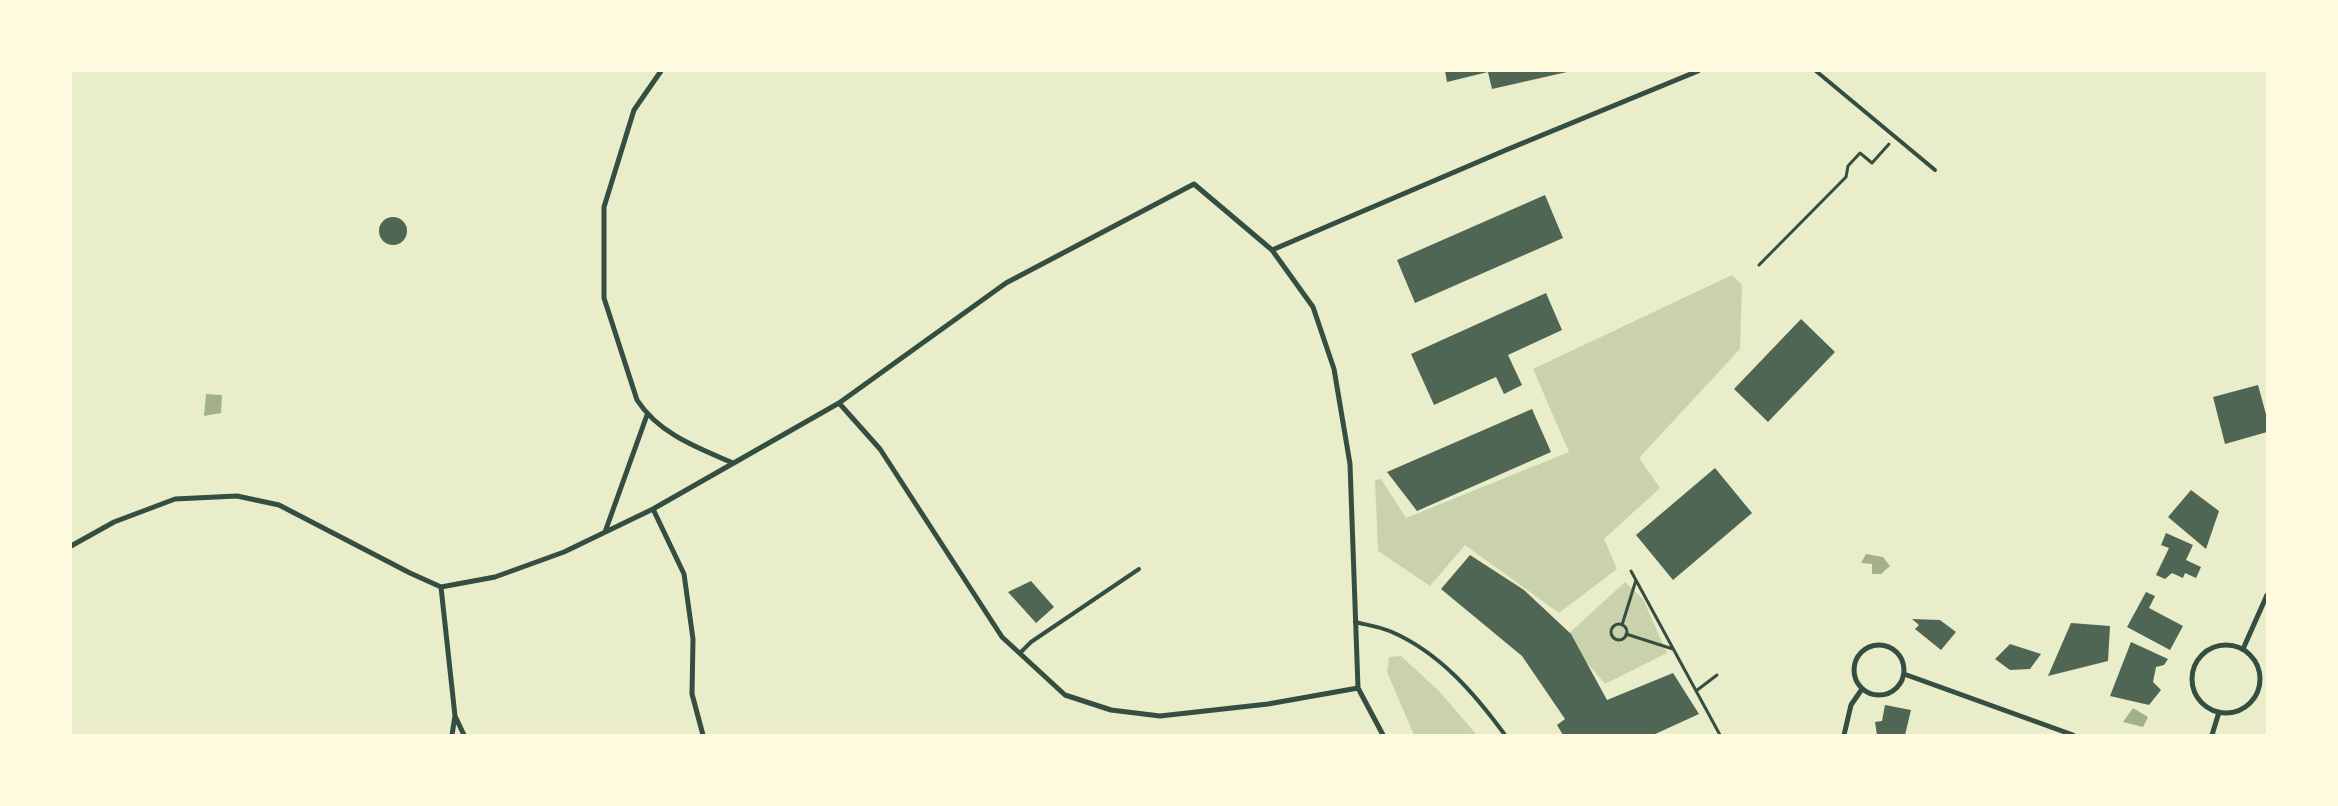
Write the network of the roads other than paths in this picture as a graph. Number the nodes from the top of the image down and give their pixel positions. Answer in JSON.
{"nodes":[{"id":1,"x":661,"y":71,"type":"edge"},
{"id":2,"x":1698,"y":71,"type":"edge"},
{"id":3,"x":1816,"y":71,"type":"edge"},
{"id":4,"x":1934,"y":170,"type":"dead end"},
{"id":5,"x":1272,"y":250,"type":"junction"},
{"id":6,"x":839,"y":403,"type":"junction"},
{"id":7,"x":647,"y":415,"type":"junction"},
{"id":8,"x":733,"y":463,"type":"junction"},
{"id":9,"x":653,"y":509,"type":"junction"},
{"id":10,"x":605,"y":532,"type":"junction"},
{"id":11,"x":71,"y":546,"type":"edge"},
{"id":12,"x":1139,"y":570,"type":"dead end"},
{"id":13,"x":440,"y":587,"type":"junction"},
{"id":14,"x":2267,"y":596,"type":"edge"},
{"id":15,"x":1355,"y":622,"type":"junction"},
{"id":16,"x":2243,"y":649,"type":"junction"},
{"id":17,"x":1020,"y":653,"type":"junction"},
{"id":18,"x":1904,"y":674,"type":"junction"},
{"id":19,"x":1358,"y":688,"type":"junction"},
{"id":20,"x":1862,"y":689,"type":"junction"},
{"id":21,"x":2219,"y":712,"type":"junction"},
{"id":22,"x":455,"y":716,"type":"junction"},
{"id":23,"x":452,"y":735,"type":"edge"},
{"id":24,"x":464,"y":735,"type":"edge"},
{"id":25,"x":703,"y":735,"type":"edge"},
{"id":26,"x":1383,"y":735,"type":"edge"},
{"id":27,"x":1505,"y":735,"type":"edge"},
{"id":28,"x":1844,"y":735,"type":"edge"},
{"id":29,"x":2073,"y":735,"type":"edge"},
{"id":30,"x":2212,"y":735,"type":"edge"}],
"edges":[{"from":1,"to":7,"type":"street"},
{"from":2,"to":5,"type":"street"},
{"from":3,"to":4,"type":"lane"},
{"from":5,"to":6,"type":"street"},
{"from":5,"to":15,"type":"street"},
{"from":6,"to":8,"type":"street"},
{"from":6,"to":17,"type":"street"},
{"from":7,"to":8,"type":"street"},
{"from":7,"to":10,"type":"street"},
{"from":8,"to":9,"type":"street"},
{"from":9,"to":10,"type":"street"},
{"from":9,"to":25,"type":"street"},
{"from":10,"to":13,"type":"street"},
{"from":11,"to":13,"type":"street"},
{"from":12,"to":17,"type":"lane"},
{"from":13,"to":22,"type":"street"},
{"from":14,"to":16,"type":"street"},
{"from":15,"to":19,"type":"street"},
{"from":15,"to":27,"type":"lane"},
{"from":16,"to":21,"type":"street"},
{"from":16,"to":21,"type":"street"},
{"from":17,"to":19,"type":"street"},
{"from":18,"to":20,"type":"street"},
{"from":18,"to":20,"type":"street"},
{"from":18,"to":29,"type":"street"},
{"from":19,"to":26,"type":"street"},
{"from":20,"to":28,"type":"street"},
{"from":21,"to":30,"type":"street"},
{"from":22,"to":23,"type":"street"},
{"from":22,"to":24,"type":"street"}]}
